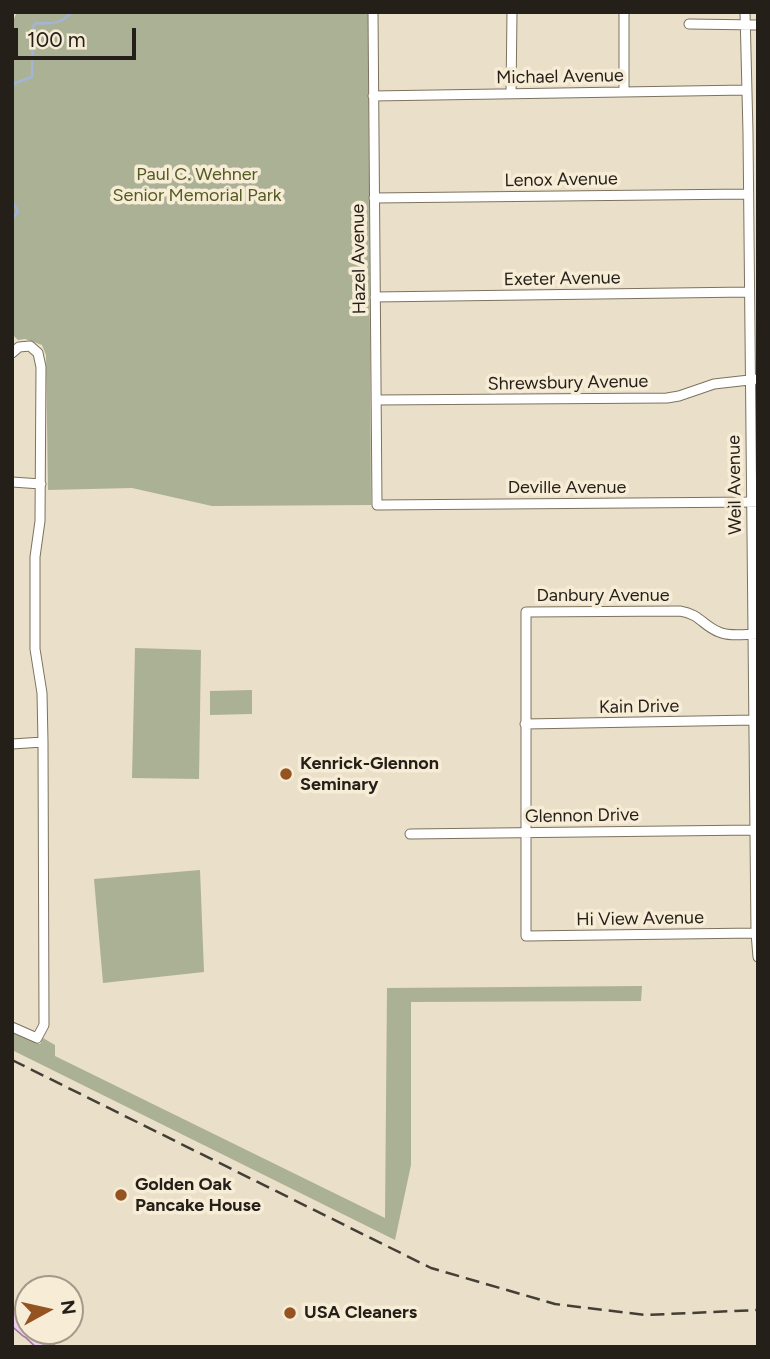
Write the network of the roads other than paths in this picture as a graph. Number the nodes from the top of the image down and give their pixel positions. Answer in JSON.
{"nodes":[{"id":1,"x":373,"y":12,"type":"edge"},
{"id":2,"x":512,"y":12,"type":"edge"},
{"id":3,"x":624,"y":12,"type":"edge"},
{"id":4,"x":745,"y":12,"type":"edge"},
{"id":5,"x":689,"y":24,"type":"dead end"},
{"id":6,"x":745,"y":25,"type":"junction"},
{"id":7,"x":758,"y":25,"type":"edge"},
{"id":8,"x":747,"y":90,"type":"junction"},
{"id":9,"x":624,"y":92,"type":"junction"},
{"id":10,"x":511,"y":94,"type":"junction"},
{"id":11,"x":373,"y":96,"type":"junction"},
{"id":12,"x":753,"y":133,"type":"edge"},
{"id":13,"x":748,"y":194,"type":"junction"},
{"id":14,"x":374,"y":198,"type":"junction"},
{"id":15,"x":749,"y":292,"type":"junction"},
{"id":16,"x":375,"y":297,"type":"junction"},
{"id":17,"x":12,"y":353,"type":"edge"},
{"id":18,"x":754,"y":380,"type":"edge"},
{"id":19,"x":376,"y":400,"type":"junction"},
{"id":20,"x":12,"y":482,"type":"edge"},
{"id":21,"x":41,"y":484,"type":"junction"},
{"id":22,"x":755,"y":502,"type":"edge"},
{"id":23,"x":377,"y":505,"type":"joint"},
{"id":24,"x":755,"y":634,"type":"edge"},
{"id":25,"x":754,"y":720,"type":"junction"},
{"id":26,"x":525,"y":724,"type":"junction"},
{"id":27,"x":43,"y":742,"type":"junction"},
{"id":28,"x":12,"y":744,"type":"edge"},
{"id":29,"x":755,"y":830,"type":"junction"},
{"id":30,"x":525,"y":832,"type":"junction"},
{"id":31,"x":410,"y":834,"type":"dead end"},
{"id":32,"x":756,"y":933,"type":"junction"},
{"id":33,"x":758,"y":957,"type":"edge"},
{"id":34,"x":12,"y":1027,"type":"edge"}],
"edges":[{"from":1,"to":11,"type":"street","name":"Hazel Avenue"},
{"from":2,"to":10,"type":"street"},
{"from":3,"to":9,"type":"street"},
{"from":4,"to":6,"type":"street","name":"Weil Avenue"},
{"from":5,"to":6,"type":"street"},
{"from":6,"to":7,"type":"street"},
{"from":6,"to":8,"type":"street","name":"Weil Avenue"},
{"from":8,"to":9,"type":"street","name":"Michael Avenue"},
{"from":8,"to":12,"type":"street","name":"Weil Avenue"},
{"from":9,"to":10,"type":"street","name":"Michael Avenue"},
{"from":10,"to":11,"type":"street","name":"Michael Avenue"},
{"from":11,"to":14,"type":"street","name":"Hazel Avenue"},
{"from":12,"to":13,"type":"street","name":"Weil Avenue"},
{"from":13,"to":14,"type":"street","name":"Lenox Avenue"},
{"from":13,"to":15,"type":"street","name":"Weil Avenue"},
{"from":14,"to":16,"type":"street","name":"Hazel Avenue"},
{"from":15,"to":16,"type":"street","name":"Exeter Avenue"},
{"from":15,"to":18,"type":"street","name":"Weil Avenue"},
{"from":16,"to":19,"type":"street","name":"Hazel Avenue"},
{"from":17,"to":21,"type":"street"},
{"from":18,"to":19,"type":"street","name":"Shrewsbury Avenue"},
{"from":18,"to":22,"type":"street","name":"Weil Avenue"},
{"from":19,"to":23,"type":"street","name":"Hazel Avenue"},
{"from":20,"to":21,"type":"street"},
{"from":21,"to":27,"type":"street"},
{"from":22,"to":23,"type":"street","name":"Deville Avenue"},
{"from":22,"to":24,"type":"street","name":"Weil Avenue"},
{"from":24,"to":25,"type":"street","name":"Weil Avenue"},
{"from":24,"to":26,"type":"street","name":"Danbury Avenue"},
{"from":25,"to":26,"type":"street","name":"Kain Drive"},
{"from":25,"to":29,"type":"street","name":"Weil Avenue"},
{"from":26,"to":30,"type":"street"},
{"from":27,"to":28,"type":"street"},
{"from":27,"to":34,"type":"street"},
{"from":29,"to":30,"type":"street","name":"Glennon Drive"},
{"from":29,"to":32,"type":"street","name":"Weil Avenue"},
{"from":30,"to":31,"type":"street","name":"Glennon Drive"},
{"from":30,"to":32,"type":"street","name":"Hi View Avenue"},
{"from":32,"to":33,"type":"street","name":"Weil Avenue"}]}
